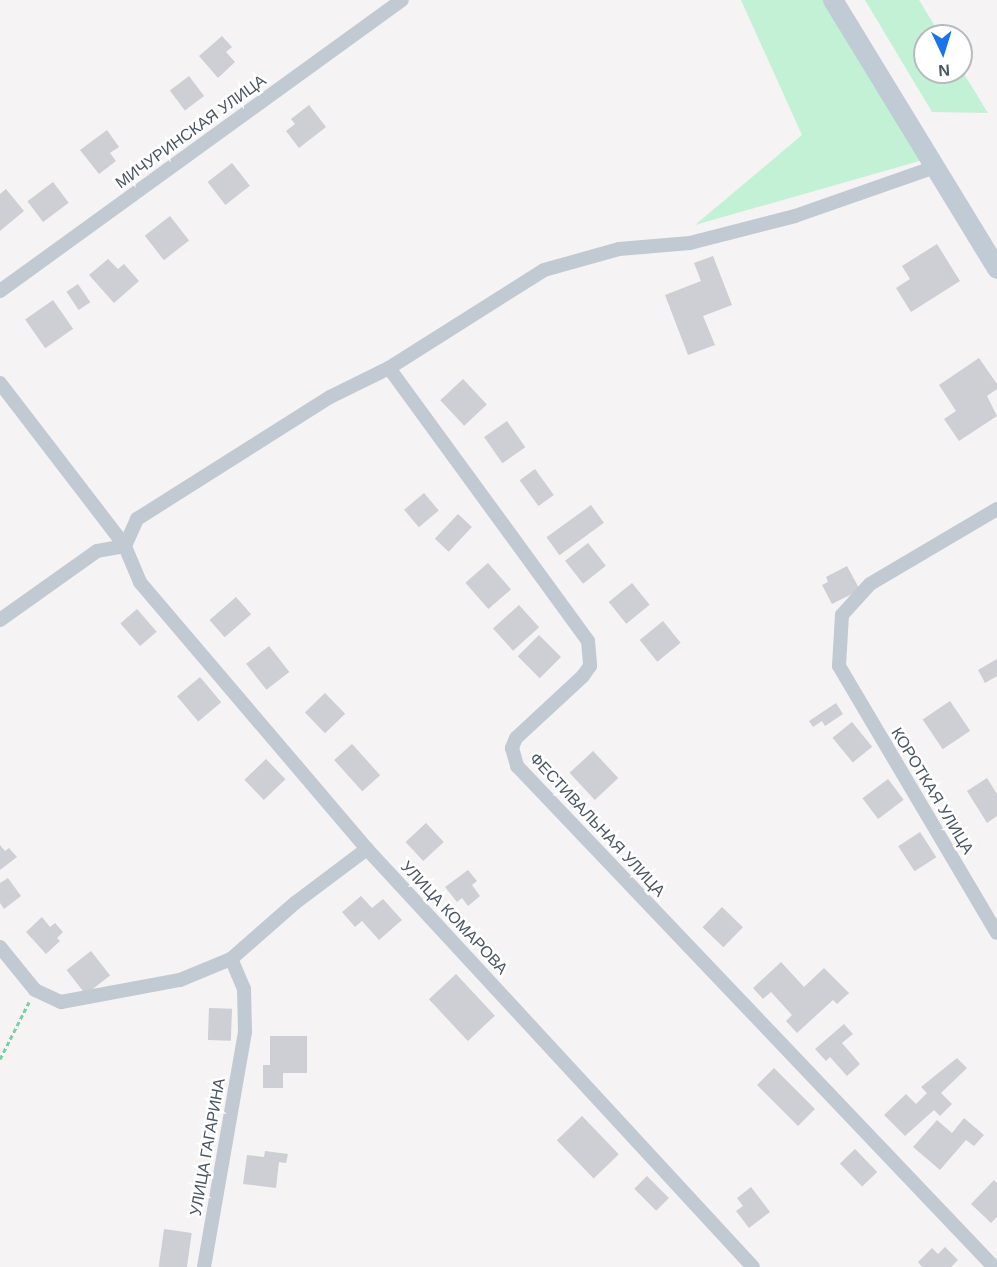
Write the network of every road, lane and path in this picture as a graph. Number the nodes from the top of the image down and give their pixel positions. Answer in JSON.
{"nodes":[{"id":1,"x":402,"y":0,"type":"edge"},
{"id":2,"x":833,"y":0,"type":"edge"},
{"id":3,"x":935,"y":167,"type":"junction"},
{"id":4,"x":997,"y":269,"type":"edge"},
{"id":5,"x":0,"y":291,"type":"edge"},
{"id":6,"x":389,"y":368,"type":"junction"},
{"id":7,"x":0,"y":383,"type":"edge"},
{"id":8,"x":997,"y":509,"type":"edge"},
{"id":9,"x":125,"y":546,"type":"junction"},
{"id":10,"x":0,"y":620,"type":"edge"},
{"id":11,"x":367,"y":849,"type":"junction"},
{"id":12,"x":997,"y":933,"type":"edge"},
{"id":13,"x":0,"y":946,"type":"edge"},
{"id":14,"x":231,"y":960,"type":"junction"},
{"id":15,"x":35,"y":990,"type":"junction"},
{"id":16,"x":0,"y":1059,"type":"edge"},
{"id":17,"x":204,"y":1267,"type":"edge"},
{"id":18,"x":753,"y":1267,"type":"edge"},
{"id":19,"x":994,"y":1267,"type":"edge"}],
"edges":[{"from":1,"to":5,"type":"street","name":"МИЧУРИНСКАЯ УЛИЦА"},
{"from":2,"to":3,"type":"street"},
{"from":3,"to":4,"type":"street"},
{"from":3,"to":6,"type":"street"},
{"from":6,"to":9,"type":"street"},
{"from":6,"to":19,"type":"street","name":"ФЕСТИВАЛЬНАЯ УЛИЦА"},
{"from":7,"to":9,"type":"street","name":"УЛИЦА КОМАРОВА"},
{"from":8,"to":12,"type":"street","name":"КОРОТКАЯ УЛИЦА"},
{"from":9,"to":10,"type":"street"},
{"from":9,"to":11,"type":"street","name":"УЛИЦА КОМАРОВА"},
{"from":11,"to":14,"type":"street"},
{"from":11,"to":18,"type":"street","name":"УЛИЦА КОМАРОВА"},
{"from":13,"to":15,"type":"street"},
{"from":14,"to":15,"type":"street"},
{"from":14,"to":17,"type":"street","name":"УЛИЦА ГАГАРИНА"},
{"from":15,"to":16,"type":"path"}]}
